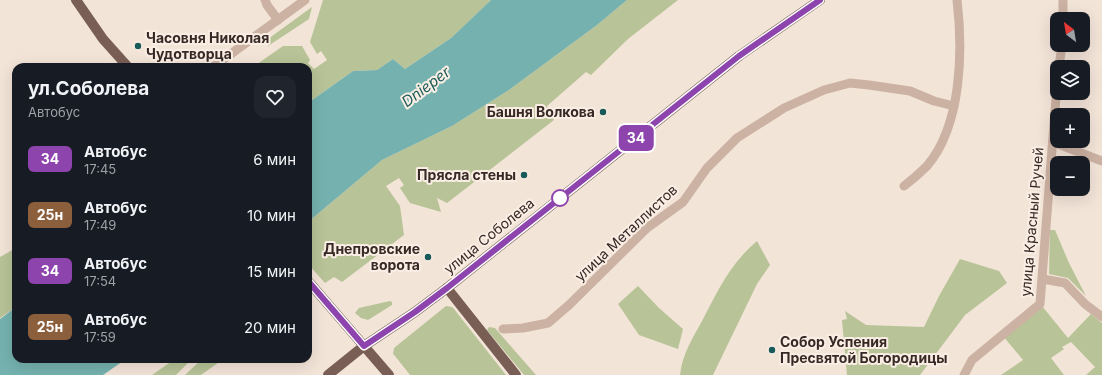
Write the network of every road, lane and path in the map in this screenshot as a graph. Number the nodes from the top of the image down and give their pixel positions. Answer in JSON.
{"nodes":[{"id":1,"x":76,"y":0,"type":"edge"},
{"id":2,"x":266,"y":0,"type":"edge"},
{"id":3,"x":305,"y":0,"type":"edge"},
{"id":4,"x":820,"y":0,"type":"edge"},
{"id":5,"x":957,"y":0,"type":"edge"},
{"id":6,"x":1063,"y":0,"type":"edge"},
{"id":7,"x":1063,"y":12,"type":"edge"},
{"id":8,"x":278,"y":20,"type":"junction"},
{"id":9,"x":125,"y":63,"type":"edge"},
{"id":10,"x":219,"y":63,"type":"edge"},
{"id":11,"x":954,"y":106,"type":"junction"},
{"id":12,"x":1053,"y":148,"type":"edge"},
{"id":13,"x":1068,"y":148,"type":"edge"},
{"id":14,"x":1102,"y":161,"type":"edge"},
{"id":15,"x":904,"y":186,"type":"dead end"},
{"id":16,"x":1043,"y":279,"type":"junction"},
{"id":17,"x":312,"y":286,"type":"edge"},
{"id":18,"x":447,"y":288,"type":"junction"},
{"id":19,"x":1102,"y":317,"type":"edge"},
{"id":20,"x":503,"y":329,"type":"dead end"},
{"id":21,"x":364,"y":346,"type":"junction"},
{"id":22,"x":328,"y":375,"type":"edge"},
{"id":23,"x":389,"y":375,"type":"edge"},
{"id":24,"x":516,"y":375,"type":"edge"},
{"id":25,"x":964,"y":375,"type":"edge"}],
"edges":[{"from":1,"to":9,"type":"main road"},
{"from":2,"to":8,"type":"street"},
{"from":3,"to":8,"type":"street"},
{"from":4,"to":18,"type":"main road","name":"улица Соболева"},
{"from":5,"to":11,"type":"street"},
{"from":6,"to":7,"type":"street"},
{"from":8,"to":10,"type":"street"},
{"from":11,"to":15,"type":"street"},
{"from":11,"to":20,"type":"street","name":"улица Металлистов"},
{"from":12,"to":16,"type":"street","name":"улица Красный Ручей"},
{"from":13,"to":14,"type":"street"},
{"from":16,"to":19,"type":"street"},
{"from":16,"to":25,"type":"street","name":"улица Красный Ручей"},
{"from":17,"to":21,"type":"main road"},
{"from":18,"to":21,"type":"main road","name":"улица Соболева"},
{"from":18,"to":24,"type":"main road"},
{"from":21,"to":22,"type":"main road","name":"улица Соболева"},
{"from":21,"to":23,"type":"main road"}]}
